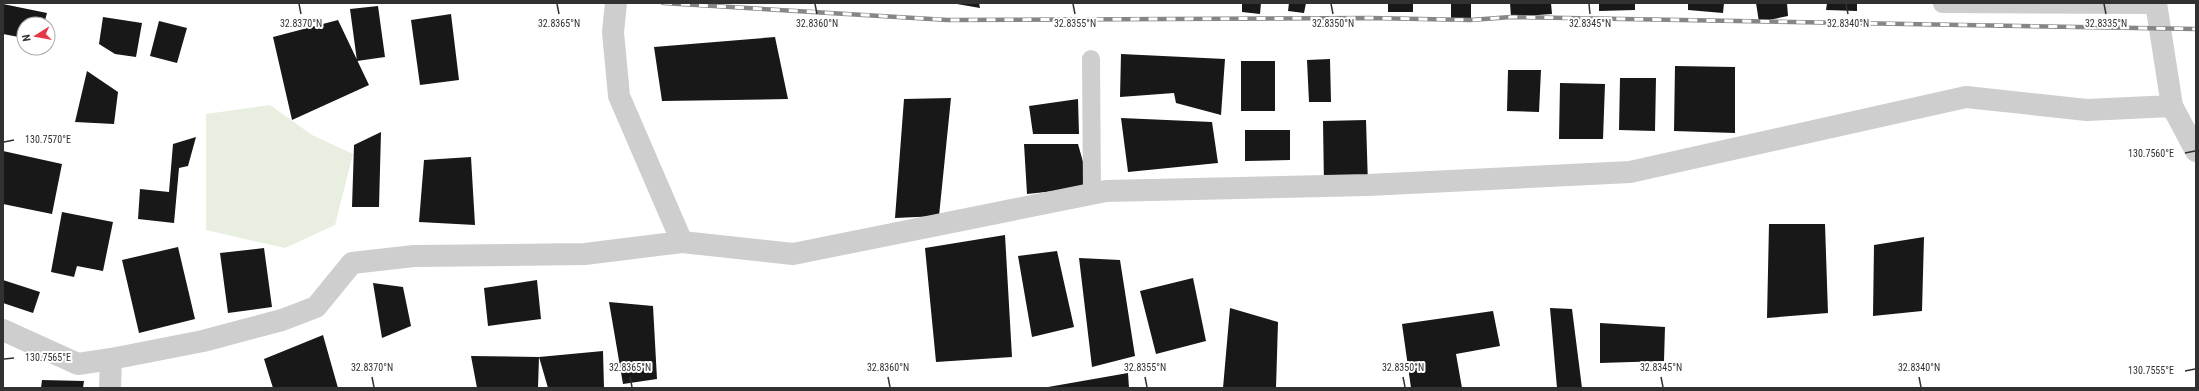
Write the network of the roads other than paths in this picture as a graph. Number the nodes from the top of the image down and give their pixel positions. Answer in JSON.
{"nodes":[{"id":1,"x":616,"y":3,"type":"edge"},
{"id":2,"x":1942,"y":4,"type":"dead end"},
{"id":3,"x":2156,"y":4,"type":"edge"},
{"id":4,"x":1091,"y":59,"type":"dead end"},
{"id":5,"x":2172,"y":106,"type":"junction"},
{"id":6,"x":2196,"y":151,"type":"edge"},
{"id":7,"x":1092,"y":194,"type":"junction"},
{"id":8,"x":682,"y":242,"type":"junction"},
{"id":9,"x":3,"y":330,"type":"edge"},
{"id":10,"x":111,"y":359,"type":"junction"},
{"id":11,"x":110,"y":388,"type":"edge"}],
"edges":[{"from":1,"to":8,"type":"street"},
{"from":2,"to":3,"type":"lane"},
{"from":3,"to":5,"type":"street"},
{"from":4,"to":7,"type":"lane"},
{"from":5,"to":6,"type":"street"},
{"from":5,"to":7,"type":"street"},
{"from":7,"to":8,"type":"street"},
{"from":8,"to":10,"type":"street"},
{"from":9,"to":10,"type":"street"},
{"from":10,"to":11,"type":"street"}]}
